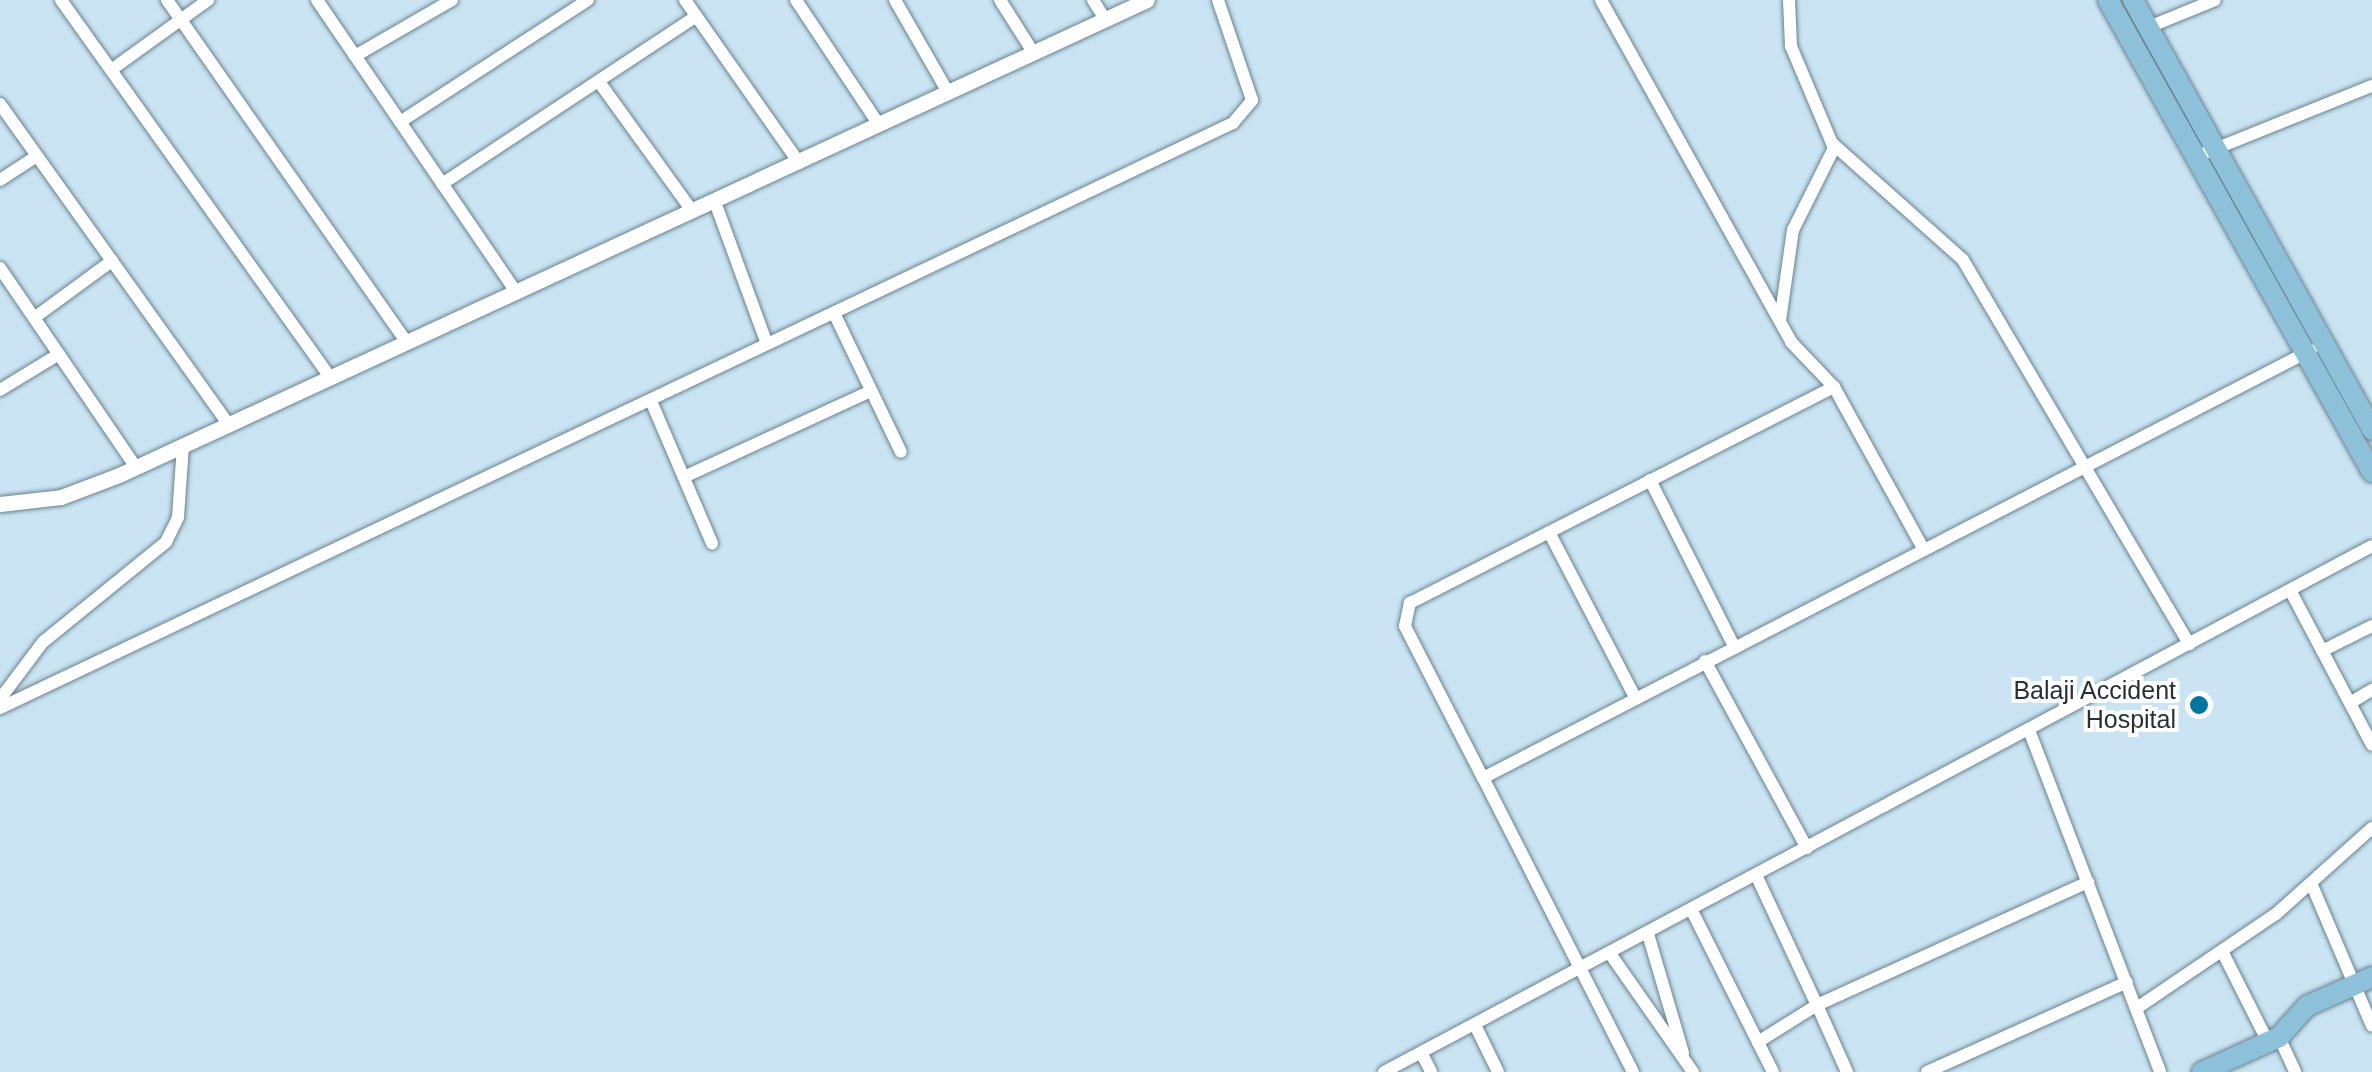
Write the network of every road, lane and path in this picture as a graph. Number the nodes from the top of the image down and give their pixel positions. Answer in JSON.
{"nodes":[{"id":1,"x":168,"y":0,"type":"edge"},
{"id":2,"x":208,"y":0,"type":"edge"},
{"id":3,"x":316,"y":0,"type":"edge"},
{"id":4,"x":452,"y":0,"type":"edge"},
{"id":5,"x":588,"y":0,"type":"edge"},
{"id":6,"x":686,"y":0,"type":"edge"},
{"id":7,"x":796,"y":0,"type":"edge"},
{"id":8,"x":896,"y":0,"type":"edge"},
{"id":9,"x":1000,"y":0,"type":"edge"},
{"id":10,"x":1093,"y":0,"type":"edge"},
{"id":11,"x":1146,"y":0,"type":"edge"},
{"id":12,"x":1218,"y":0,"type":"edge"},
{"id":13,"x":1602,"y":0,"type":"edge"},
{"id":14,"x":1789,"y":0,"type":"edge"},
{"id":15,"x":2215,"y":0,"type":"edge"},
{"id":16,"x":66,"y":2,"type":"edge"},
{"id":17,"x":2135,"y":4,"type":"edge"},
{"id":18,"x":2113,"y":9,"type":"edge"},
{"id":19,"x":697,"y":16,"type":"junction"},
{"id":20,"x":182,"y":18,"type":"junction"},
{"id":21,"x":1104,"y":19,"type":"junction"},
{"id":22,"x":2149,"y":27,"type":"junction"},
{"id":23,"x":2161,"y":49,"type":"junction"},
{"id":24,"x":1033,"y":52,"type":"junction"},
{"id":25,"x":355,"y":56,"type":"junction"},
{"id":26,"x":2139,"y":57,"type":"junction"},
{"id":27,"x":111,"y":70,"type":"junction"},
{"id":28,"x":602,"y":86,"type":"junction"},
{"id":29,"x":2372,"y":86,"type":"edge"},
{"id":30,"x":948,"y":92,"type":"junction"},
{"id":31,"x":0,"y":104,"type":"edge"},
{"id":32,"x":400,"y":122,"type":"junction"},
{"id":33,"x":879,"y":125,"type":"junction"},
{"id":34,"x":1833,"y":144,"type":"junction"},
{"id":35,"x":2204,"y":153,"type":"junction"},
{"id":36,"x":37,"y":156,"type":"junction"},
{"id":37,"x":799,"y":162,"type":"junction"},
{"id":38,"x":0,"y":180,"type":"edge"},
{"id":39,"x":442,"y":184,"type":"junction"},
{"id":40,"x":715,"y":202,"type":"junction"},
{"id":41,"x":693,"y":212,"type":"junction"},
{"id":42,"x":2252,"y":238,"type":"junction"},
{"id":43,"x":112,"y":261,"type":"junction"},
{"id":44,"x":0,"y":268,"type":"edge"},
{"id":45,"x":517,"y":293,"type":"junction"},
{"id":46,"x":834,"y":313,"type":"junction"},
{"id":47,"x":34,"y":318,"type":"junction"},
{"id":48,"x":1780,"y":323,"type":"junction"},
{"id":49,"x":2326,"y":342,"type":"junction"},
{"id":50,"x":406,"y":344,"type":"junction"},
{"id":51,"x":767,"y":344,"type":"junction"},
{"id":52,"x":2305,"y":353,"type":"junction"},
{"id":53,"x":59,"y":354,"type":"junction"},
{"id":54,"x":331,"y":378,"type":"junction"},
{"id":55,"x":1834,"y":387,"type":"junction"},
{"id":56,"x":0,"y":390,"type":"edge"},
{"id":57,"x":871,"y":390,"type":"junction"},
{"id":58,"x":652,"y":401,"type":"junction"},
{"id":59,"x":228,"y":425,"type":"junction"},
{"id":60,"x":2372,"y":430,"type":"edge"},
{"id":61,"x":183,"y":446,"type":"junction"},
{"id":62,"x":901,"y":452,"type":"dead end"},
{"id":63,"x":2091,"y":464,"type":"junction"},
{"id":64,"x":136,"y":467,"type":"junction"},
{"id":65,"x":2372,"y":472,"type":"edge"},
{"id":66,"x":684,"y":477,"type":"junction"},
{"id":67,"x":1650,"y":480,"type":"junction"},
{"id":68,"x":0,"y":504,"type":"edge"},
{"id":69,"x":1548,"y":532,"type":"junction"},
{"id":70,"x":712,"y":542,"type":"dead end"},
{"id":71,"x":2372,"y":546,"type":"edge"},
{"id":72,"x":1924,"y":550,"type":"junction"},
{"id":73,"x":2290,"y":590,"type":"junction"},
{"id":74,"x":2372,"y":626,"type":"edge"},
{"id":75,"x":2189,"y":644,"type":"junction"},
{"id":76,"x":1735,"y":648,"type":"junction"},
{"id":77,"x":2322,"y":651,"type":"junction"},
{"id":78,"x":1705,"y":660,"type":"junction"},
{"id":79,"x":2372,"y":690,"type":"edge"},
{"id":80,"x":0,"y":699,"type":"edge"},
{"id":81,"x":1636,"y":699,"type":"junction"},
{"id":82,"x":2350,"y":703,"type":"junction"},
{"id":83,"x":0,"y":708,"type":"edge"},
{"id":84,"x":2029,"y":730,"type":"junction"},
{"id":85,"x":2372,"y":744,"type":"edge"},
{"id":86,"x":1483,"y":778,"type":"junction"},
{"id":87,"x":2372,"y":828,"type":"edge"},
{"id":88,"x":1808,"y":848,"type":"junction"},
{"id":89,"x":1756,"y":876,"type":"junction"},
{"id":90,"x":2088,"y":882,"type":"junction"},
{"id":91,"x":2311,"y":883,"type":"junction"},
{"id":92,"x":1692,"y":911,"type":"junction"},
{"id":93,"x":1648,"y":934,"type":"junction"},
{"id":94,"x":2222,"y":951,"type":"junction"},
{"id":95,"x":1612,"y":955,"type":"junction"},
{"id":96,"x":1580,"y":969,"type":"junction"},
{"id":97,"x":2365,"y":980,"type":"edge"},
{"id":98,"x":2128,"y":982,"type":"junction"},
{"id":99,"x":1818,"y":1005,"type":"junction"},
{"id":100,"x":2137,"y":1008,"type":"junction"},
{"id":101,"x":1475,"y":1025,"type":"junction"},
{"id":102,"x":2372,"y":1026,"type":"edge"},
{"id":103,"x":2273,"y":1040,"type":"junction"},
{"id":104,"x":1758,"y":1042,"type":"junction"},
{"id":105,"x":1422,"y":1054,"type":"junction"},
{"id":106,"x":1689,"y":1066,"type":"edge"},
{"id":107,"x":1384,"y":1072,"type":"edge"},
{"id":108,"x":1432,"y":1072,"type":"edge"},
{"id":109,"x":1498,"y":1072,"type":"edge"},
{"id":110,"x":1633,"y":1072,"type":"edge"},
{"id":111,"x":1772,"y":1072,"type":"edge"},
{"id":112,"x":1847,"y":1072,"type":"edge"},
{"id":113,"x":1927,"y":1072,"type":"edge"},
{"id":114,"x":2160,"y":1072,"type":"edge"},
{"id":115,"x":2202,"y":1072,"type":"edge"},
{"id":116,"x":2295,"y":1072,"type":"edge"}],
"edges":[{"from":1,"to":20,"type":"street"},
{"from":2,"to":20,"type":"street"},
{"from":3,"to":25,"type":"street"},
{"from":4,"to":25,"type":"street"},
{"from":5,"to":32,"type":"street"},
{"from":6,"to":19,"type":"street"},
{"from":7,"to":33,"type":"street"},
{"from":8,"to":30,"type":"street"},
{"from":9,"to":24,"type":"street"},
{"from":10,"to":21,"type":"street"},
{"from":11,"to":21,"type":"street"},
{"from":12,"to":46,"type":"street"},
{"from":13,"to":48,"type":"street"},
{"from":14,"to":34,"type":"street"},
{"from":15,"to":22,"type":"street"},
{"from":16,"to":27,"type":"street"},
{"from":17,"to":18,"type":"main road"},
{"from":17,"to":22,"type":"main road"},
{"from":18,"to":26,"type":"main road"},
{"from":19,"to":28,"type":"street"},
{"from":19,"to":37,"type":"street"},
{"from":20,"to":27,"type":"street"},
{"from":20,"to":50,"type":"street"},
{"from":21,"to":24,"type":"street"},
{"from":22,"to":23,"type":"main road"},
{"from":23,"to":26,"type":"main road"},
{"from":23,"to":35,"type":"main road"},
{"from":24,"to":30,"type":"street"},
{"from":25,"to":32,"type":"street"},
{"from":26,"to":35,"type":"main road"},
{"from":27,"to":54,"type":"street"},
{"from":28,"to":39,"type":"street"},
{"from":28,"to":41,"type":"street"},
{"from":29,"to":35,"type":"street"},
{"from":30,"to":33,"type":"street"},
{"from":31,"to":36,"type":"street"},
{"from":32,"to":39,"type":"street"},
{"from":33,"to":37,"type":"street"},
{"from":34,"to":48,"type":"street"},
{"from":34,"to":63,"type":"street"},
{"from":35,"to":42,"type":"main road"},
{"from":36,"to":38,"type":"street"},
{"from":36,"to":43,"type":"street"},
{"from":37,"to":40,"type":"street"},
{"from":39,"to":45,"type":"street"},
{"from":40,"to":41,"type":"street"},
{"from":40,"to":51,"type":"street"},
{"from":41,"to":45,"type":"street"},
{"from":42,"to":49,"type":"main road"},
{"from":42,"to":52,"type":"main road"},
{"from":43,"to":47,"type":"street"},
{"from":43,"to":59,"type":"street"},
{"from":44,"to":47,"type":"street"},
{"from":45,"to":50,"type":"street"},
{"from":46,"to":51,"type":"street"},
{"from":46,"to":57,"type":"street"},
{"from":47,"to":53,"type":"street"},
{"from":48,"to":55,"type":"street"},
{"from":49,"to":52,"type":"street"},
{"from":49,"to":60,"type":"main road"},
{"from":50,"to":54,"type":"street"},
{"from":51,"to":58,"type":"street"},
{"from":52,"to":63,"type":"street"},
{"from":52,"to":65,"type":"main road"},
{"from":53,"to":56,"type":"street"},
{"from":53,"to":64,"type":"street"},
{"from":54,"to":59,"type":"street"},
{"from":55,"to":67,"type":"street"},
{"from":55,"to":72,"type":"street"},
{"from":57,"to":62,"type":"street"},
{"from":57,"to":66,"type":"street"},
{"from":58,"to":66,"type":"street"},
{"from":58,"to":83,"type":"street"},
{"from":59,"to":61,"type":"street"},
{"from":61,"to":64,"type":"street"},
{"from":61,"to":80,"type":"street"},
{"from":63,"to":72,"type":"street"},
{"from":63,"to":75,"type":"street"},
{"from":64,"to":68,"type":"street"},
{"from":66,"to":70,"type":"street"},
{"from":67,"to":69,"type":"street"},
{"from":67,"to":76,"type":"street"},
{"from":69,"to":81,"type":"street"},
{"from":69,"to":86,"type":"street"},
{"from":71,"to":73,"type":"street"},
{"from":72,"to":76,"type":"street"},
{"from":73,"to":75,"type":"street"},
{"from":73,"to":77,"type":"street"},
{"from":74,"to":77,"type":"street"},
{"from":75,"to":84,"type":"street"},
{"from":76,"to":78,"type":"street"},
{"from":77,"to":82,"type":"street"},
{"from":78,"to":81,"type":"street"},
{"from":78,"to":88,"type":"street"},
{"from":79,"to":82,"type":"street"},
{"from":81,"to":86,"type":"street"},
{"from":82,"to":85,"type":"street"},
{"from":84,"to":88,"type":"street"},
{"from":84,"to":90,"type":"street"},
{"from":86,"to":96,"type":"street"},
{"from":87,"to":91,"type":"street"},
{"from":88,"to":89,"type":"street"},
{"from":89,"to":92,"type":"street"},
{"from":89,"to":99,"type":"street"},
{"from":90,"to":98,"type":"street"},
{"from":90,"to":99,"type":"street"},
{"from":91,"to":94,"type":"street"},
{"from":91,"to":97,"type":"street"},
{"from":92,"to":93,"type":"street"},
{"from":92,"to":104,"type":"street"},
{"from":93,"to":95,"type":"street"},
{"from":93,"to":106,"type":"street"},
{"from":94,"to":100,"type":"street"},
{"from":94,"to":103,"type":"street"},
{"from":95,"to":96,"type":"street"},
{"from":95,"to":106,"type":"street"},
{"from":96,"to":101,"type":"street"},
{"from":96,"to":110,"type":"street"},
{"from":97,"to":102,"type":"street"},
{"from":97,"to":103,"type":"main road"},
{"from":98,"to":100,"type":"street"},
{"from":98,"to":113,"type":"street"},
{"from":99,"to":104,"type":"street"},
{"from":99,"to":112,"type":"street"},
{"from":100,"to":114,"type":"street"},
{"from":101,"to":105,"type":"street"},
{"from":101,"to":109,"type":"street"},
{"from":103,"to":115,"type":"main road"},
{"from":103,"to":116,"type":"street"},
{"from":104,"to":111,"type":"street"},
{"from":105,"to":107,"type":"street"},
{"from":105,"to":108,"type":"street"}]}
